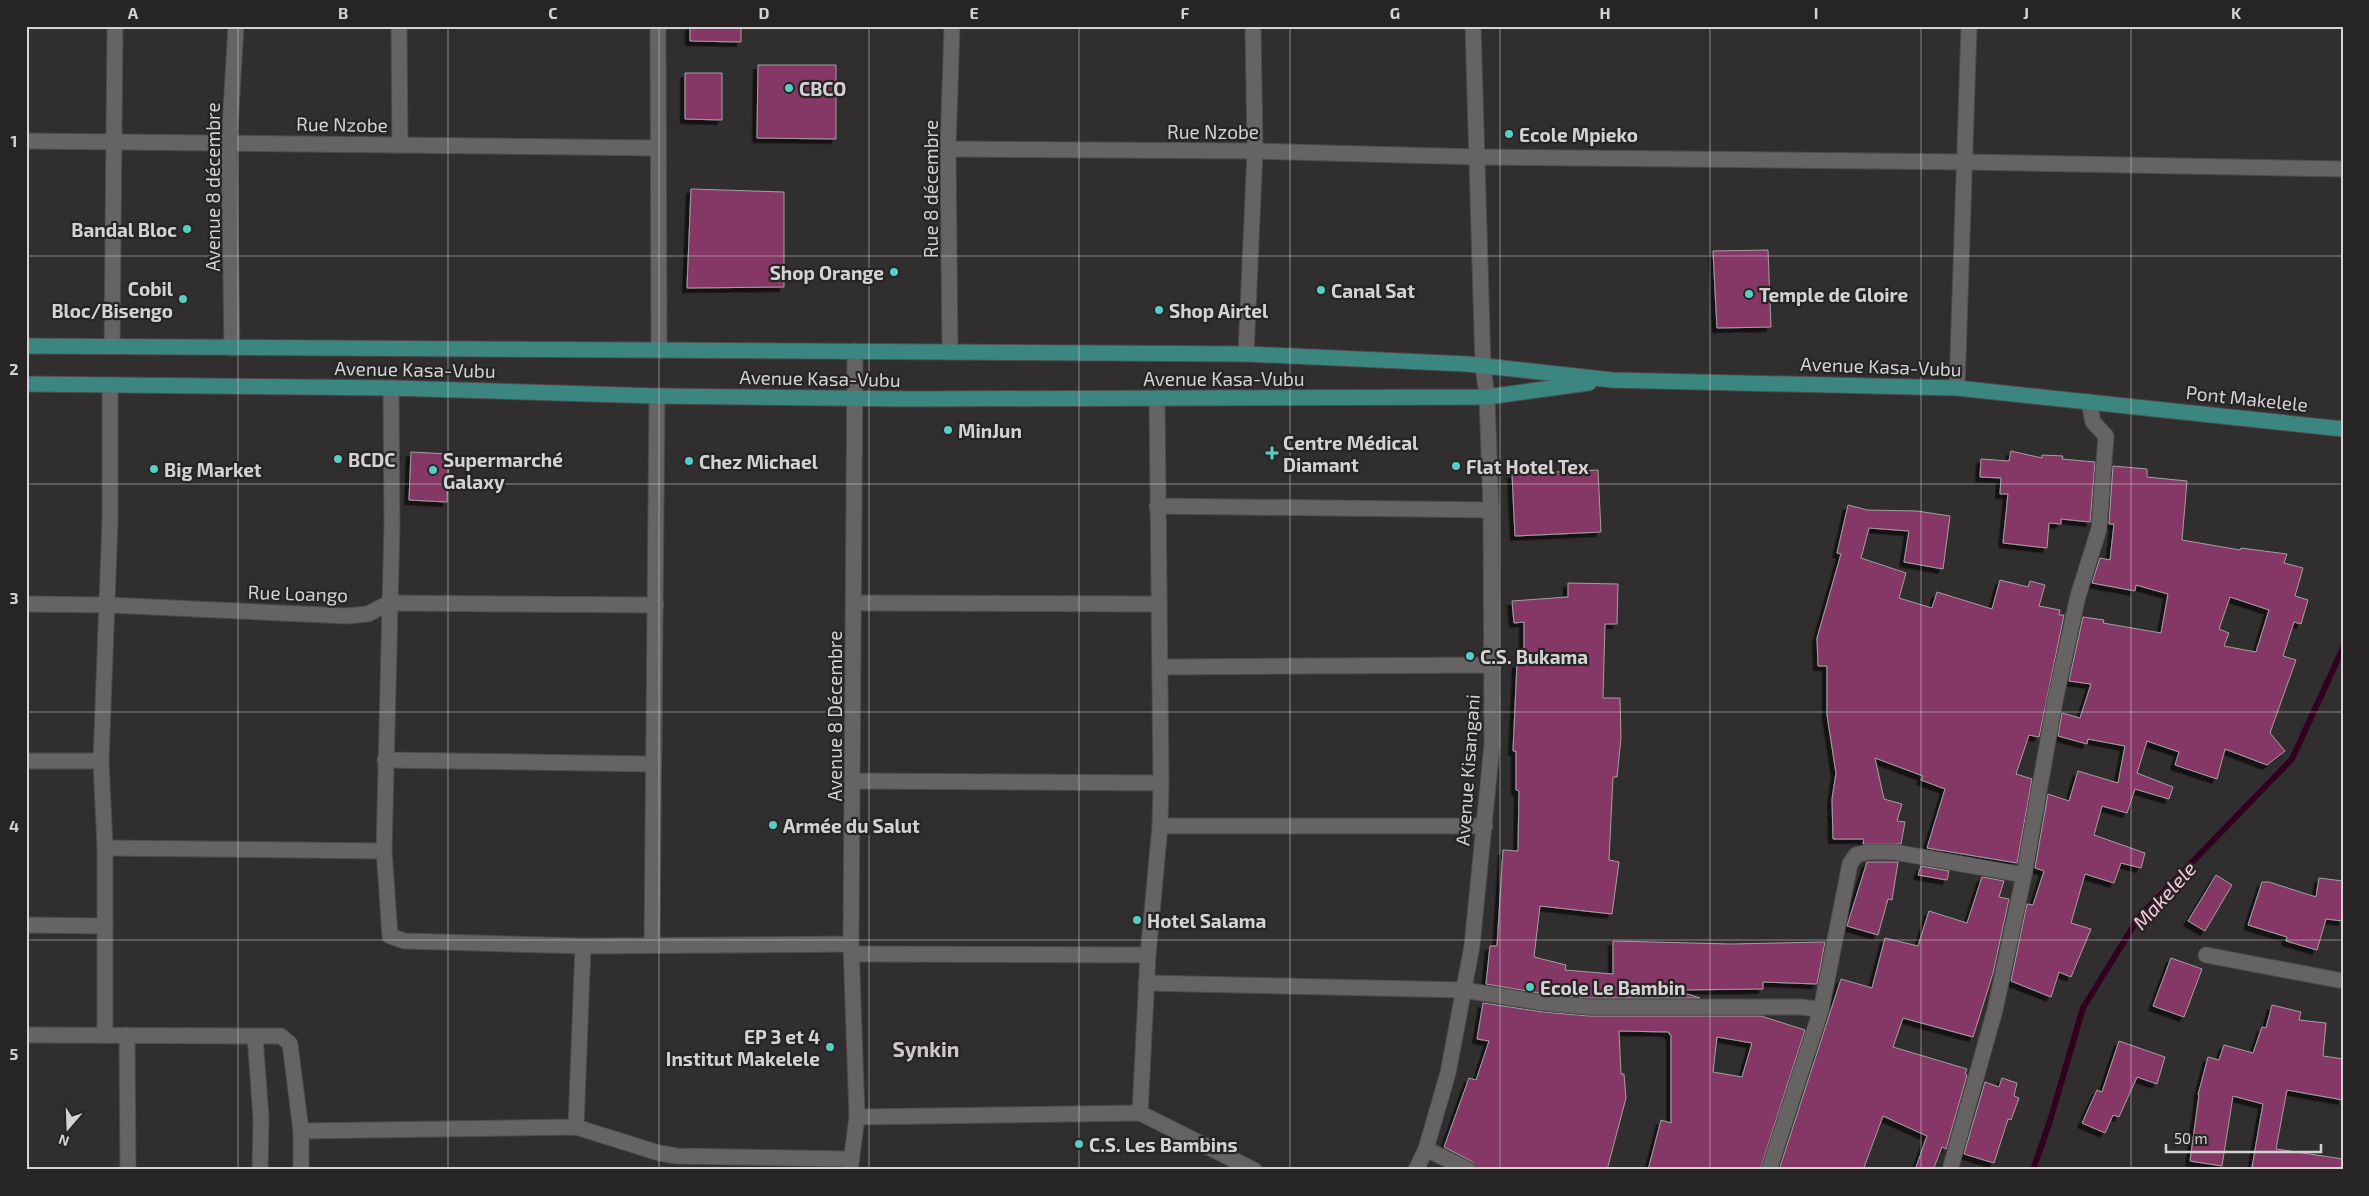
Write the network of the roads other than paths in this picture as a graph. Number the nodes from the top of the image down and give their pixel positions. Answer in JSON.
{"nodes":[{"id":1,"x":115,"y":26,"type":"edge"},
{"id":2,"x":236,"y":26,"type":"edge"},
{"id":3,"x":399,"y":26,"type":"edge"},
{"id":4,"x":658,"y":26,"type":"edge"},
{"id":5,"x":952,"y":26,"type":"edge"},
{"id":6,"x":1253,"y":26,"type":"edge"},
{"id":7,"x":1473,"y":26,"type":"edge"},
{"id":8,"x":1969,"y":26,"type":"edge"},
{"id":9,"x":26,"y":141,"type":"edge"},
{"id":10,"x":113,"y":142,"type":"junction"},
{"id":11,"x":229,"y":143,"type":"junction"},
{"id":12,"x":400,"y":145,"type":"junction"},
{"id":13,"x":657,"y":148,"type":"junction"},
{"id":14,"x":948,"y":149,"type":"junction"},
{"id":15,"x":1255,"y":150,"type":"junction"},
{"id":16,"x":1478,"y":157,"type":"junction"},
{"id":17,"x":1966,"y":162,"type":"junction"},
{"id":18,"x":2343,"y":170,"type":"edge"},
{"id":19,"x":26,"y":346,"type":"edge"},
{"id":20,"x":112,"y":347,"type":"junction"},
{"id":21,"x":232,"y":348,"type":"junction"},
{"id":22,"x":659,"y":350,"type":"junction"},
{"id":23,"x":855,"y":351,"type":"junction"},
{"id":24,"x":950,"y":352,"type":"junction"},
{"id":25,"x":1246,"y":354,"type":"junction"},
{"id":26,"x":1483,"y":366,"type":"junction"},
{"id":27,"x":1612,"y":380,"type":"junction"},
{"id":28,"x":26,"y":384,"type":"edge"},
{"id":29,"x":110,"y":386,"type":"junction"},
{"id":30,"x":392,"y":388,"type":"junction"},
{"id":31,"x":1957,"y":388,"type":"junction"},
{"id":32,"x":657,"y":396,"type":"junction"},
{"id":33,"x":1487,"y":397,"type":"junction"},
{"id":34,"x":1157,"y":398,"type":"junction"},
{"id":35,"x":854,"y":399,"type":"junction"},
{"id":36,"x":2089,"y":402,"type":"junction"},
{"id":37,"x":2148,"y":408,"type":"joint"},
{"id":38,"x":2343,"y":429,"type":"edge"},
{"id":39,"x":1157,"y":506,"type":"junction"},
{"id":40,"x":1491,"y":510,"type":"junction"},
{"id":41,"x":390,"y":603,"type":"junction"},
{"id":42,"x":26,"y":604,"type":"edge"},
{"id":43,"x":854,"y":604,"type":"junction"},
{"id":44,"x":1159,"y":604,"type":"junction"},
{"id":45,"x":108,"y":605,"type":"junction"},
{"id":46,"x":656,"y":605,"type":"junction"},
{"id":47,"x":1493,"y":665,"type":"junction"},
{"id":48,"x":1161,"y":667,"type":"junction"},
{"id":49,"x":26,"y":760,"type":"edge"},
{"id":50,"x":385,"y":760,"type":"junction"},
{"id":51,"x":101,"y":761,"type":"junction"},
{"id":52,"x":652,"y":764,"type":"junction"},
{"id":53,"x":854,"y":781,"type":"junction"},
{"id":54,"x":1161,"y":783,"type":"junction"},
{"id":55,"x":1160,"y":826,"type":"junction"},
{"id":56,"x":1485,"y":826,"type":"junction"},
{"id":57,"x":105,"y":848,"type":"junction"},
{"id":58,"x":384,"y":851,"type":"junction"},
{"id":59,"x":2024,"y":875,"type":"junction"},
{"id":60,"x":26,"y":925,"type":"edge"},
{"id":61,"x":105,"y":926,"type":"junction"},
{"id":62,"x":652,"y":945,"type":"junction"},
{"id":63,"x":583,"y":946,"type":"junction"},
{"id":64,"x":851,"y":949,"type":"junction"},
{"id":65,"x":1148,"y":955,"type":"junction"},
{"id":66,"x":2206,"y":955,"type":"dead end"},
{"id":67,"x":2343,"y":981,"type":"edge"},
{"id":68,"x":1146,"y":983,"type":"junction"},
{"id":69,"x":1464,"y":990,"type":"junction"},
{"id":70,"x":1821,"y":1010,"type":"junction"},
{"id":71,"x":26,"y":1035,"type":"edge"},
{"id":72,"x":105,"y":1035,"type":"junction"},
{"id":73,"x":126,"y":1035,"type":"junction"},
{"id":74,"x":255,"y":1036,"type":"junction"},
{"id":75,"x":1140,"y":1113,"type":"junction"},
{"id":76,"x":856,"y":1117,"type":"junction"},
{"id":77,"x":576,"y":1128,"type":"junction"},
{"id":78,"x":302,"y":1131,"type":"junction"},
{"id":79,"x":1426,"y":1149,"type":"junction"},
{"id":80,"x":851,"y":1164,"type":"edge"},
{"id":81,"x":1955,"y":1169,"type":"edge"},
{"id":82,"x":128,"y":1170,"type":"edge"},
{"id":83,"x":260,"y":1170,"type":"edge"},
{"id":84,"x":301,"y":1170,"type":"edge"},
{"id":85,"x":1254,"y":1170,"type":"edge"},
{"id":86,"x":1416,"y":1170,"type":"edge"},
{"id":87,"x":1469,"y":1170,"type":"edge"},
{"id":88,"x":1769,"y":1170,"type":"edge"}],
"edges":[{"from":1,"to":10,"type":"street"},
{"from":2,"to":11,"type":"street","name":"Avenue 8 décembre"},
{"from":3,"to":12,"type":"street"},
{"from":4,"to":13,"type":"street"},
{"from":5,"to":14,"type":"street","name":"Rue 8 décembre"},
{"from":6,"to":15,"type":"street"},
{"from":7,"to":16,"type":"street","name":"Avenue Kisangani"},
{"from":8,"to":17,"type":"street"},
{"from":9,"to":10,"type":"street","name":"Rue Nzobe"},
{"from":10,"to":11,"type":"street","name":"Rue Nzobe"},
{"from":10,"to":20,"type":"street"},
{"from":11,"to":12,"type":"street","name":"Rue Nzobe"},
{"from":11,"to":21,"type":"street","name":"Avenue 8 décembre"},
{"from":12,"to":13,"type":"street","name":"Rue Nzobe"},
{"from":13,"to":22,"type":"street"},
{"from":14,"to":15,"type":"street","name":"Rue Nzobe"},
{"from":14,"to":24,"type":"street","name":"Rue 8 décembre"},
{"from":15,"to":16,"type":"street","name":"Rue Nzobe"},
{"from":15,"to":25,"type":"street"},
{"from":16,"to":17,"type":"street","name":"Rue Nzobe"},
{"from":16,"to":26,"type":"street","name":"Avenue Kisangani"},
{"from":17,"to":18,"type":"street","name":"Rue Nzobe"},
{"from":17,"to":31,"type":"street"},
{"from":19,"to":20,"type":"main road","name":"Avenue Kasa-Vubu"},
{"from":20,"to":21,"type":"main road","name":"Avenue Kasa-Vubu"},
{"from":21,"to":22,"type":"main road","name":"Avenue Kasa-Vubu"},
{"from":22,"to":23,"type":"main road","name":"Avenue Kasa-Vubu"},
{"from":23,"to":24,"type":"main road","name":"Avenue Kasa-Vubu"},
{"from":23,"to":35,"type":"street","name":"Avenue 8 Décembre"},
{"from":24,"to":25,"type":"main road","name":"Avenue Kasa-Vubu"},
{"from":25,"to":26,"type":"main road","name":"Avenue Kasa-Vubu"},
{"from":26,"to":27,"type":"main road","name":"Avenue Kasa-Vubu"},
{"from":26,"to":33,"type":"street","name":"Avenue Kisangani"},
{"from":27,"to":31,"type":"main road","name":"Avenue Kasa-Vubu"},
{"from":27,"to":33,"type":"main road","name":"Avenue Kasa-Vubu"},
{"from":28,"to":29,"type":"main road","name":"Avenue Kasa-Vubu"},
{"from":29,"to":30,"type":"main road","name":"Avenue Kasa-Vubu"},
{"from":29,"to":45,"type":"street"},
{"from":30,"to":32,"type":"main road","name":"Avenue Kasa-Vubu"},
{"from":30,"to":41,"type":"street"},
{"from":31,"to":36,"type":"main road","name":"Avenue Kasa-Vubu"},
{"from":32,"to":35,"type":"main road","name":"Avenue Kasa-Vubu"},
{"from":32,"to":46,"type":"street"},
{"from":33,"to":34,"type":"main road","name":"Avenue Kasa-Vubu"},
{"from":33,"to":40,"type":"street","name":"Avenue Kisangani"},
{"from":34,"to":35,"type":"main road","name":"Avenue Kasa-Vubu"},
{"from":34,"to":39,"type":"street"},
{"from":35,"to":43,"type":"street","name":"Avenue 8 Décembre"},
{"from":36,"to":37,"type":"main road","name":"Avenue Kasa-Vubu"},
{"from":36,"to":59,"type":"street"},
{"from":37,"to":38,"type":"main road","name":"Pont Makelele"},
{"from":39,"to":40,"type":"street"},
{"from":39,"to":44,"type":"street"},
{"from":40,"to":47,"type":"street","name":"Avenue Kisangani"},
{"from":41,"to":45,"type":"street","name":"Rue Loango"},
{"from":41,"to":46,"type":"street","name":"Rue Loango"},
{"from":41,"to":50,"type":"street"},
{"from":42,"to":45,"type":"street","name":"Rue Loango"},
{"from":43,"to":44,"type":"street"},
{"from":43,"to":53,"type":"street","name":"Avenue 8 Décembre"},
{"from":44,"to":48,"type":"street"},
{"from":45,"to":51,"type":"street"},
{"from":46,"to":52,"type":"street"},
{"from":47,"to":48,"type":"street"},
{"from":47,"to":56,"type":"street","name":"Avenue Kisangani"},
{"from":48,"to":54,"type":"street"},
{"from":49,"to":51,"type":"street"},
{"from":50,"to":52,"type":"street"},
{"from":50,"to":58,"type":"street"},
{"from":51,"to":57,"type":"street"},
{"from":52,"to":62,"type":"street"},
{"from":53,"to":54,"type":"street"},
{"from":53,"to":64,"type":"street","name":"Avenue 8 Décembre"},
{"from":54,"to":55,"type":"street"},
{"from":55,"to":56,"type":"street"},
{"from":55,"to":65,"type":"street"},
{"from":56,"to":69,"type":"street","name":"Avenue Kisangani"},
{"from":57,"to":58,"type":"street"},
{"from":57,"to":61,"type":"street"},
{"from":58,"to":63,"type":"street"},
{"from":59,"to":70,"type":"street"},
{"from":59,"to":81,"type":"street"},
{"from":60,"to":61,"type":"street"},
{"from":61,"to":72,"type":"street"},
{"from":62,"to":63,"type":"street"},
{"from":62,"to":64,"type":"street"},
{"from":63,"to":77,"type":"street"},
{"from":64,"to":65,"type":"street"},
{"from":64,"to":76,"type":"street","name":"Avenue 8 Décembre"},
{"from":65,"to":68,"type":"street"},
{"from":66,"to":67,"type":"street"},
{"from":68,"to":69,"type":"street"},
{"from":68,"to":75,"type":"street"},
{"from":69,"to":70,"type":"street"},
{"from":69,"to":79,"type":"street","name":"Avenue Kisangani"},
{"from":70,"to":88,"type":"street"},
{"from":71,"to":72,"type":"street"},
{"from":72,"to":73,"type":"street"},
{"from":73,"to":74,"type":"street"},
{"from":73,"to":82,"type":"street"},
{"from":74,"to":78,"type":"street"},
{"from":74,"to":83,"type":"street"},
{"from":75,"to":76,"type":"street"},
{"from":75,"to":85,"type":"street"},
{"from":76,"to":80,"type":"street","name":"Avenue 8 Décembre"},
{"from":77,"to":78,"type":"street"},
{"from":77,"to":80,"type":"street"},
{"from":78,"to":84,"type":"street"},
{"from":79,"to":86,"type":"street","name":"Avenue Kisangani"},
{"from":79,"to":87,"type":"street"}]}
